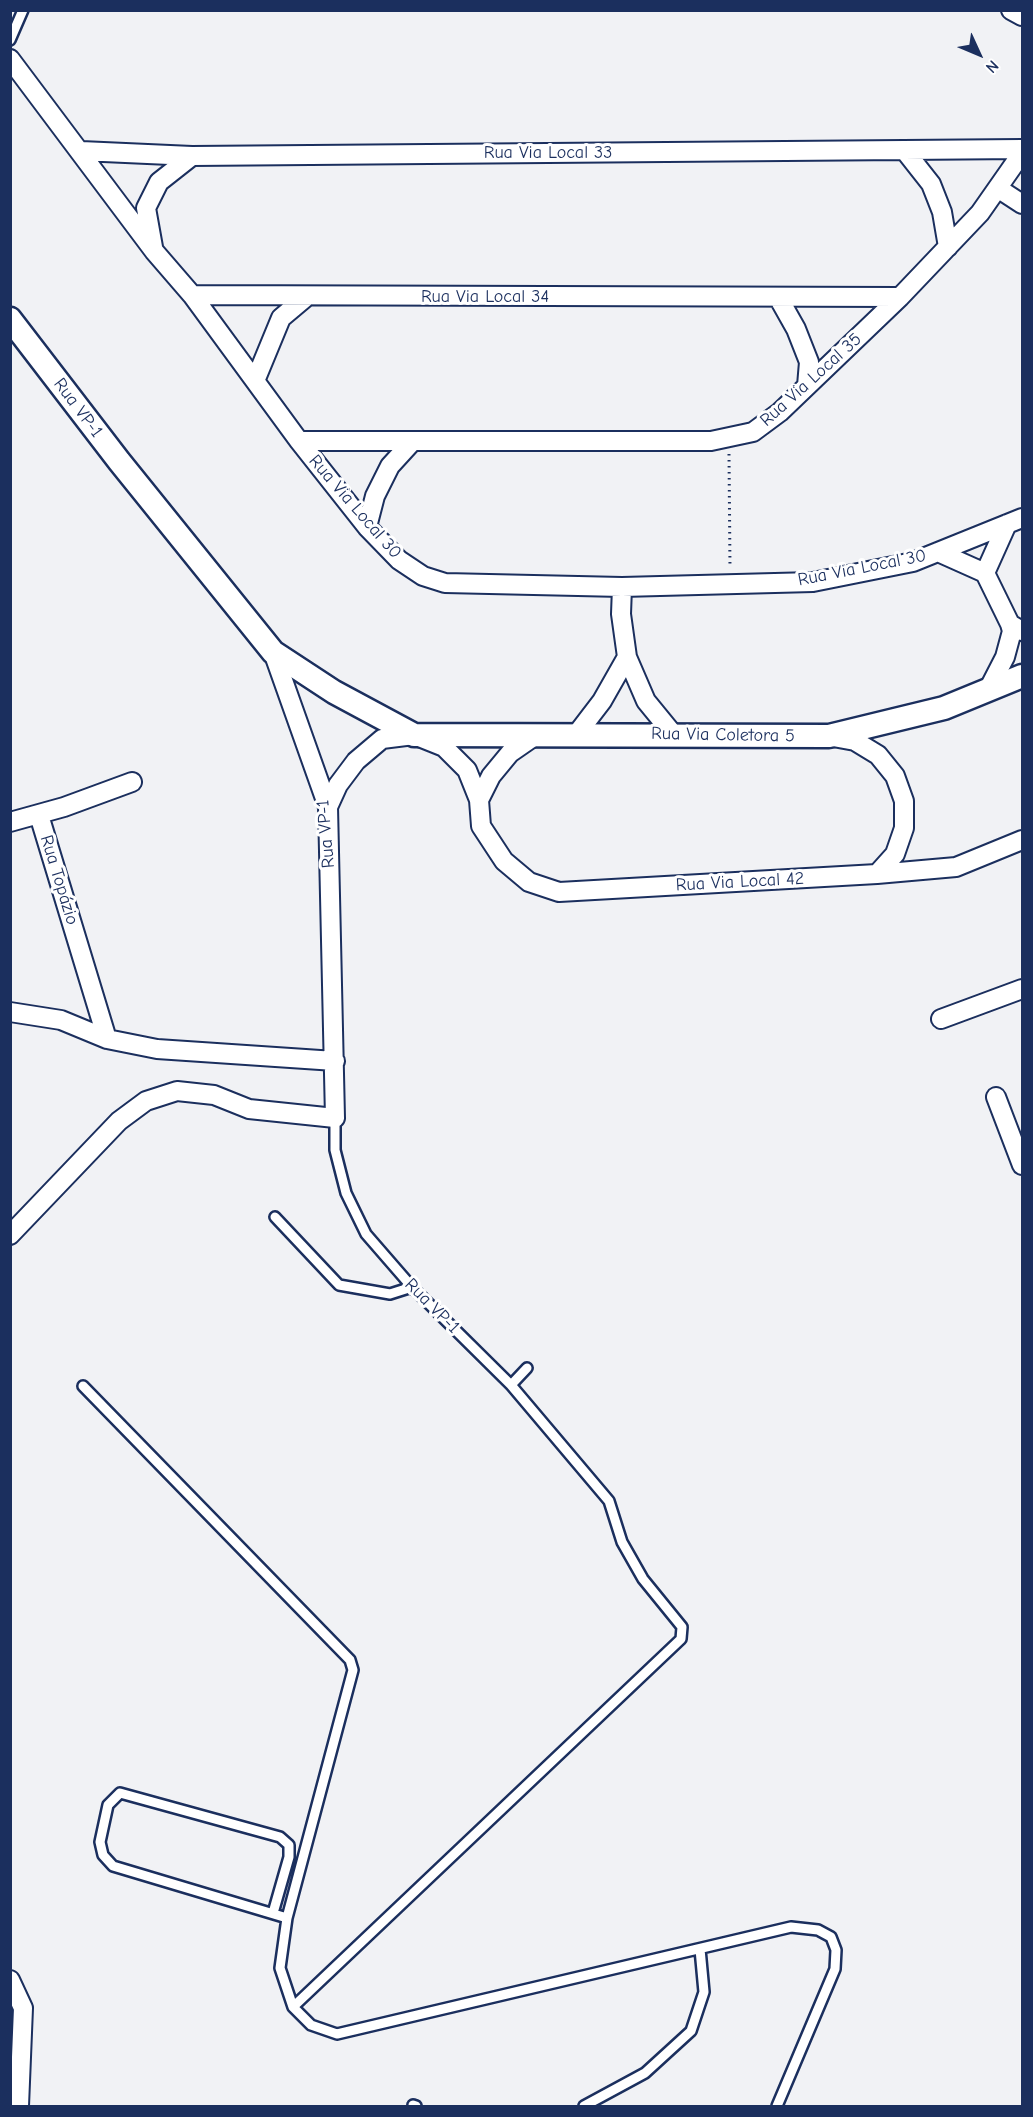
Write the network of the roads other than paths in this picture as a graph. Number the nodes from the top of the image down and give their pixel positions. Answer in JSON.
{"nodes":[{"id":1,"x":23,"y":10,"type":"edge"},
{"id":2,"x":1011,"y":10,"type":"edge"},
{"id":3,"x":1023,"y":16,"type":"edge"},
{"id":4,"x":10,"y":40,"type":"edge"},
{"id":5,"x":10,"y":59,"type":"edge"},
{"id":6,"x":16,"y":80,"type":"edge"},
{"id":7,"x":81,"y":151,"type":"junction"},
{"id":8,"x":905,"y":151,"type":"junction"},
{"id":9,"x":1023,"y":151,"type":"edge"},
{"id":10,"x":192,"y":156,"type":"junction"},
{"id":11,"x":999,"y":189,"type":"junction"},
{"id":12,"x":1023,"y":204,"type":"edge"},
{"id":13,"x":948,"y":247,"type":"junction"},
{"id":14,"x":154,"y":251,"type":"junction"},
{"id":15,"x":192,"y":295,"type":"junction"},
{"id":16,"x":306,"y":297,"type":"junction"},
{"id":17,"x":778,"y":297,"type":"junction"},
{"id":18,"x":900,"y":297,"type":"junction"},
{"id":19,"x":10,"y":319,"type":"edge"},
{"id":20,"x":255,"y":381,"type":"junction"},
{"id":21,"x":807,"y":386,"type":"junction"},
{"id":22,"x":299,"y":441,"type":"junction"},
{"id":23,"x":411,"y":443,"type":"junction"},
{"id":24,"x":1015,"y":521,"type":"edge"},
{"id":25,"x":367,"y":527,"type":"junction"},
{"id":26,"x":938,"y":552,"type":"junction"},
{"id":27,"x":985,"y":573,"type":"junction"},
{"id":28,"x":622,"y":586,"type":"junction"},
{"id":29,"x":1016,"y":627,"type":"edge"},
{"id":30,"x":273,"y":652,"type":"junction"},
{"id":31,"x":627,"y":657,"type":"junction"},
{"id":32,"x":1023,"y":676,"type":"edge"},
{"id":33,"x":988,"y":690,"type":"junction"},
{"id":34,"x":673,"y":734,"type":"junction"},
{"id":35,"x":414,"y":735,"type":"junction"},
{"id":36,"x":536,"y":735,"type":"junction"},
{"id":37,"x":576,"y":735,"type":"junction"},
{"id":38,"x":829,"y":736,"type":"junction"},
{"id":39,"x":132,"y":782,"type":"dead end"},
{"id":40,"x":479,"y":800,"type":"junction"},
{"id":41,"x":328,"y":807,"type":"junction"},
{"id":42,"x":39,"y":815,"type":"junction"},
{"id":43,"x":10,"y":822,"type":"edge"},
{"id":44,"x":1023,"y":840,"type":"edge"},
{"id":45,"x":877,"y":874,"type":"junction"},
{"id":46,"x":1021,"y":991,"type":"edge"},
{"id":47,"x":10,"y":1012,"type":"edge"},
{"id":48,"x":941,"y":1019,"type":"dead end"},
{"id":49,"x":107,"y":1039,"type":"junction"},
{"id":50,"x":335,"y":1060,"type":"junction"},
{"id":51,"x":996,"y":1097,"type":"dead end"},
{"id":52,"x":335,"y":1118,"type":"junction"},
{"id":53,"x":1023,"y":1166,"type":"edge"},
{"id":54,"x":275,"y":1217,"type":"dead end"},
{"id":55,"x":10,"y":1235,"type":"edge"},
{"id":56,"x":412,"y":1287,"type":"junction"},
{"id":57,"x":527,"y":1368,"type":"dead end"},
{"id":58,"x":511,"y":1385,"type":"junction"},
{"id":59,"x":83,"y":1386,"type":"dead end"},
{"id":60,"x":273,"y":1913,"type":"junction"},
{"id":61,"x":287,"y":1918,"type":"junction"},
{"id":62,"x":700,"y":1949,"type":"junction"},
{"id":63,"x":10,"y":1980,"type":"edge"},
{"id":64,"x":293,"y":2007,"type":"junction"},
{"id":65,"x":19,"y":2106,"type":"edge"},
{"id":66,"x":584,"y":2106,"type":"edge"},
{"id":67,"x":777,"y":2106,"type":"edge"}],
"edges":[{"from":1,"to":4,"type":"lane"},
{"from":2,"to":3,"type":"street"},
{"from":5,"to":6,"type":"street","name":"Rua Via Local 30"},
{"from":6,"to":7,"type":"street","name":"Rua Via Local 30"},
{"from":7,"to":10,"type":"street","name":"Rua Via Local 33"},
{"from":7,"to":14,"type":"street","name":"Rua Via Local 30"},
{"from":8,"to":9,"type":"street","name":"Rua Via Local 33"},
{"from":8,"to":10,"type":"street","name":"Rua Via Local 33"},
{"from":8,"to":13,"type":"street"},
{"from":9,"to":11,"type":"street","name":"Rua Via Local 35"},
{"from":10,"to":14,"type":"street"},
{"from":11,"to":12,"type":"street"},
{"from":11,"to":13,"type":"street","name":"Rua Via Local 35"},
{"from":13,"to":18,"type":"street","name":"Rua Via Local 35"},
{"from":14,"to":15,"type":"street","name":"Rua Via Local 30"},
{"from":15,"to":16,"type":"street","name":"Rua Via Local 34"},
{"from":15,"to":20,"type":"street","name":"Rua Via Local 30"},
{"from":16,"to":17,"type":"street","name":"Rua Via Local 34"},
{"from":16,"to":20,"type":"street"},
{"from":17,"to":18,"type":"street","name":"Rua Via Local 34"},
{"from":17,"to":21,"type":"street"},
{"from":18,"to":21,"type":"street","name":"Rua Via Local 35"},
{"from":19,"to":30,"type":"street","name":"Rua VP-1"},
{"from":20,"to":22,"type":"street","name":"Rua Via Local 30"},
{"from":21,"to":23,"type":"street","name":"Rua Via Local 35"},
{"from":22,"to":23,"type":"street","name":"Rua Via Local 35"},
{"from":22,"to":25,"type":"street","name":"Rua Via Local 30"},
{"from":23,"to":25,"type":"street"},
{"from":24,"to":26,"type":"street","name":"Rua Via Local 30"},
{"from":24,"to":27,"type":"street"},
{"from":25,"to":28,"type":"street","name":"Rua Via Local 30"},
{"from":26,"to":27,"type":"street"},
{"from":26,"to":28,"type":"street","name":"Rua Via Local 30"},
{"from":27,"to":29,"type":"street"},
{"from":28,"to":31,"type":"street"},
{"from":29,"to":33,"type":"street"},
{"from":30,"to":35,"type":"street","name":"Rua Via Coletora 5"},
{"from":30,"to":41,"type":"street","name":"Rua VP-1"},
{"from":31,"to":34,"type":"street"},
{"from":31,"to":37,"type":"street"},
{"from":32,"to":33,"type":"street","name":"Rua Via Coletora 5"},
{"from":33,"to":38,"type":"street","name":"Rua Via Coletora 5"},
{"from":34,"to":37,"type":"street","name":"Rua Via Coletora 5"},
{"from":34,"to":38,"type":"street","name":"Rua Via Coletora 5"},
{"from":35,"to":36,"type":"street","name":"Rua Via Coletora 5"},
{"from":35,"to":40,"type":"street"},
{"from":35,"to":41,"type":"street","name":"Rua Via Coletora 5"},
{"from":36,"to":37,"type":"street","name":"Rua Via Coletora 5"},
{"from":36,"to":40,"type":"street"},
{"from":38,"to":45,"type":"street"},
{"from":39,"to":42,"type":"street","name":"Rua Topázio"},
{"from":40,"to":45,"type":"street","name":"Rua Via Local 42"},
{"from":41,"to":50,"type":"street","name":"Rua VP-1"},
{"from":42,"to":43,"type":"street"},
{"from":42,"to":49,"type":"street","name":"Rua Topázio"},
{"from":44,"to":45,"type":"street","name":"Rua Via Local 42"},
{"from":46,"to":48,"type":"street"},
{"from":47,"to":49,"type":"street"},
{"from":49,"to":50,"type":"street"},
{"from":50,"to":52,"type":"street","name":"Rua VP-1"},
{"from":51,"to":53,"type":"street"},
{"from":52,"to":55,"type":"street"},
{"from":52,"to":56,"type":"lane","name":"Rua VP-1"},
{"from":54,"to":56,"type":"lane"},
{"from":56,"to":58,"type":"lane","name":"Rua VP-1"},
{"from":57,"to":58,"type":"lane"},
{"from":58,"to":64,"type":"lane","name":"Rua VP-1"},
{"from":59,"to":61,"type":"lane"},
{"from":60,"to":60,"type":"lane"},
{"from":60,"to":61,"type":"lane"},
{"from":61,"to":64,"type":"lane"},
{"from":62,"to":64,"type":"lane"},
{"from":62,"to":66,"type":"lane"},
{"from":62,"to":67,"type":"lane"},
{"from":63,"to":65,"type":"street"}]}
